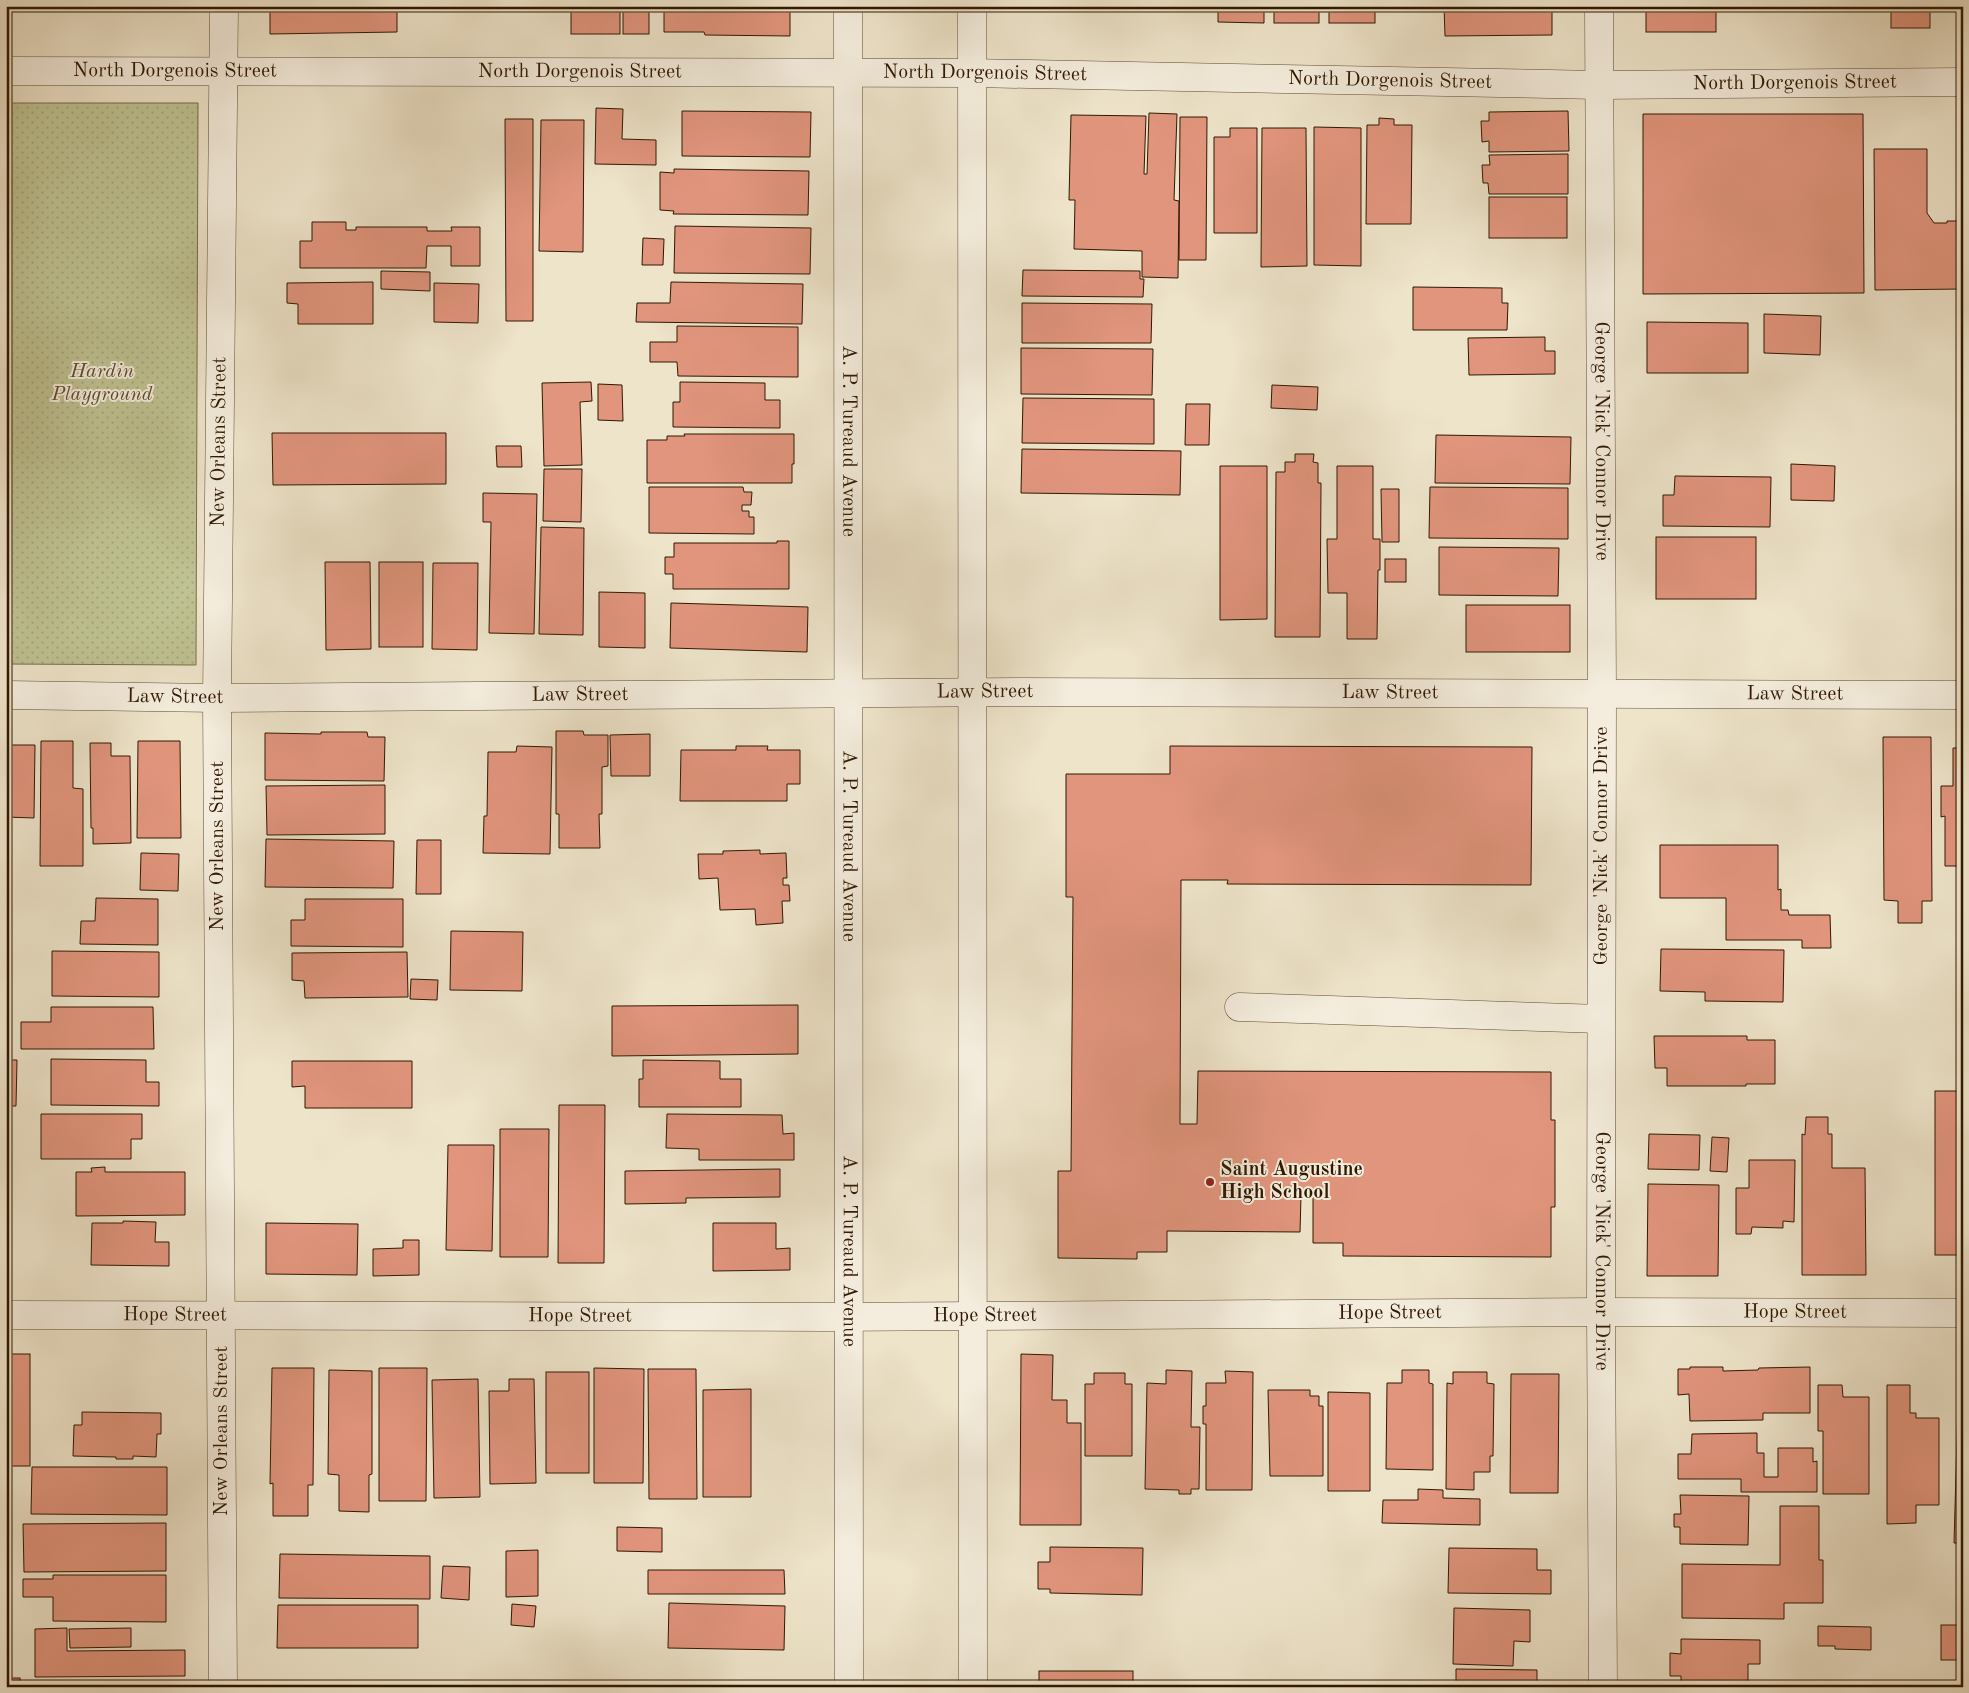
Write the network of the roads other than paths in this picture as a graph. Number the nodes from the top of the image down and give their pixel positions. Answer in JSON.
{"nodes":[{"id":1,"x":224,"y":6,"type":"edge"},
{"id":2,"x":848,"y":6,"type":"edge"},
{"id":3,"x":972,"y":6,"type":"edge"},
{"id":4,"x":1599,"y":6,"type":"edge"},
{"id":5,"x":6,"y":71,"type":"edge"},
{"id":6,"x":225,"y":72,"type":"junction"},
{"id":7,"x":972,"y":73,"type":"junction"},
{"id":8,"x":848,"y":74,"type":"junction"},
{"id":9,"x":1963,"y":82,"type":"edge"},
{"id":10,"x":1599,"y":85,"type":"junction"},
{"id":11,"x":973,"y":692,"type":"junction"},
{"id":12,"x":848,"y":693,"type":"junction"},
{"id":13,"x":1602,"y":693,"type":"junction"},
{"id":14,"x":6,"y":695,"type":"edge"},
{"id":15,"x":1963,"y":695,"type":"edge"},
{"id":16,"x":217,"y":698,"type":"junction"},
{"id":17,"x":1239,"y":1007,"type":"dead end"},
{"id":18,"x":1601,"y":1019,"type":"junction"},
{"id":19,"x":1601,"y":1312,"type":"junction"},
{"id":20,"x":1963,"y":1313,"type":"edge"},
{"id":21,"x":6,"y":1315,"type":"edge"},
{"id":22,"x":221,"y":1315,"type":"junction"},
{"id":23,"x":973,"y":1316,"type":"junction"},
{"id":24,"x":849,"y":1317,"type":"junction"},
{"id":25,"x":224,"y":1687,"type":"edge"},
{"id":26,"x":849,"y":1687,"type":"edge"},
{"id":27,"x":973,"y":1687,"type":"edge"},
{"id":28,"x":1603,"y":1687,"type":"edge"}],
"edges":[{"from":1,"to":6,"type":"street","name":"New Orleans Street"},
{"from":2,"to":8,"type":"street","name":"A. P. Tureaud Avenue"},
{"from":3,"to":7,"type":"street"},
{"from":4,"to":10,"type":"street","name":"George 'Nick' Connor Drive"},
{"from":5,"to":6,"type":"street","name":"North Dorgenois Street"},
{"from":6,"to":8,"type":"street","name":"North Dorgenois Street"},
{"from":6,"to":16,"type":"street","name":"New Orleans Street"},
{"from":7,"to":8,"type":"street","name":"North Dorgenois Street"},
{"from":7,"to":10,"type":"street","name":"North Dorgenois Street"},
{"from":7,"to":11,"type":"street"},
{"from":8,"to":12,"type":"street","name":"A. P. Tureaud Avenue"},
{"from":9,"to":10,"type":"street","name":"North Dorgenois Street"},
{"from":10,"to":13,"type":"street","name":"George 'Nick' Connor Drive"},
{"from":11,"to":12,"type":"street","name":"Law Street"},
{"from":11,"to":13,"type":"street","name":"Law Street"},
{"from":11,"to":23,"type":"street"},
{"from":12,"to":16,"type":"street","name":"Law Street"},
{"from":12,"to":24,"type":"street","name":"A. P. Tureaud Avenue"},
{"from":13,"to":15,"type":"street","name":"Law Street"},
{"from":13,"to":18,"type":"street","name":"George 'Nick' Connor Drive"},
{"from":14,"to":16,"type":"street","name":"Law Street"},
{"from":16,"to":22,"type":"street","name":"New Orleans Street"},
{"from":17,"to":18,"type":"street"},
{"from":18,"to":19,"type":"street","name":"George 'Nick' Connor Drive"},
{"from":19,"to":20,"type":"street","name":"Hope Street"},
{"from":19,"to":23,"type":"street","name":"Hope Street"},
{"from":19,"to":28,"type":"street","name":"George 'Nick' Connor Drive"},
{"from":21,"to":22,"type":"street","name":"Hope Street"},
{"from":22,"to":24,"type":"street","name":"Hope Street"},
{"from":22,"to":25,"type":"street","name":"New Orleans Street"},
{"from":23,"to":24,"type":"street","name":"Hope Street"},
{"from":23,"to":27,"type":"street"},
{"from":24,"to":26,"type":"street","name":"A. P. Tureaud Avenue"}]}
